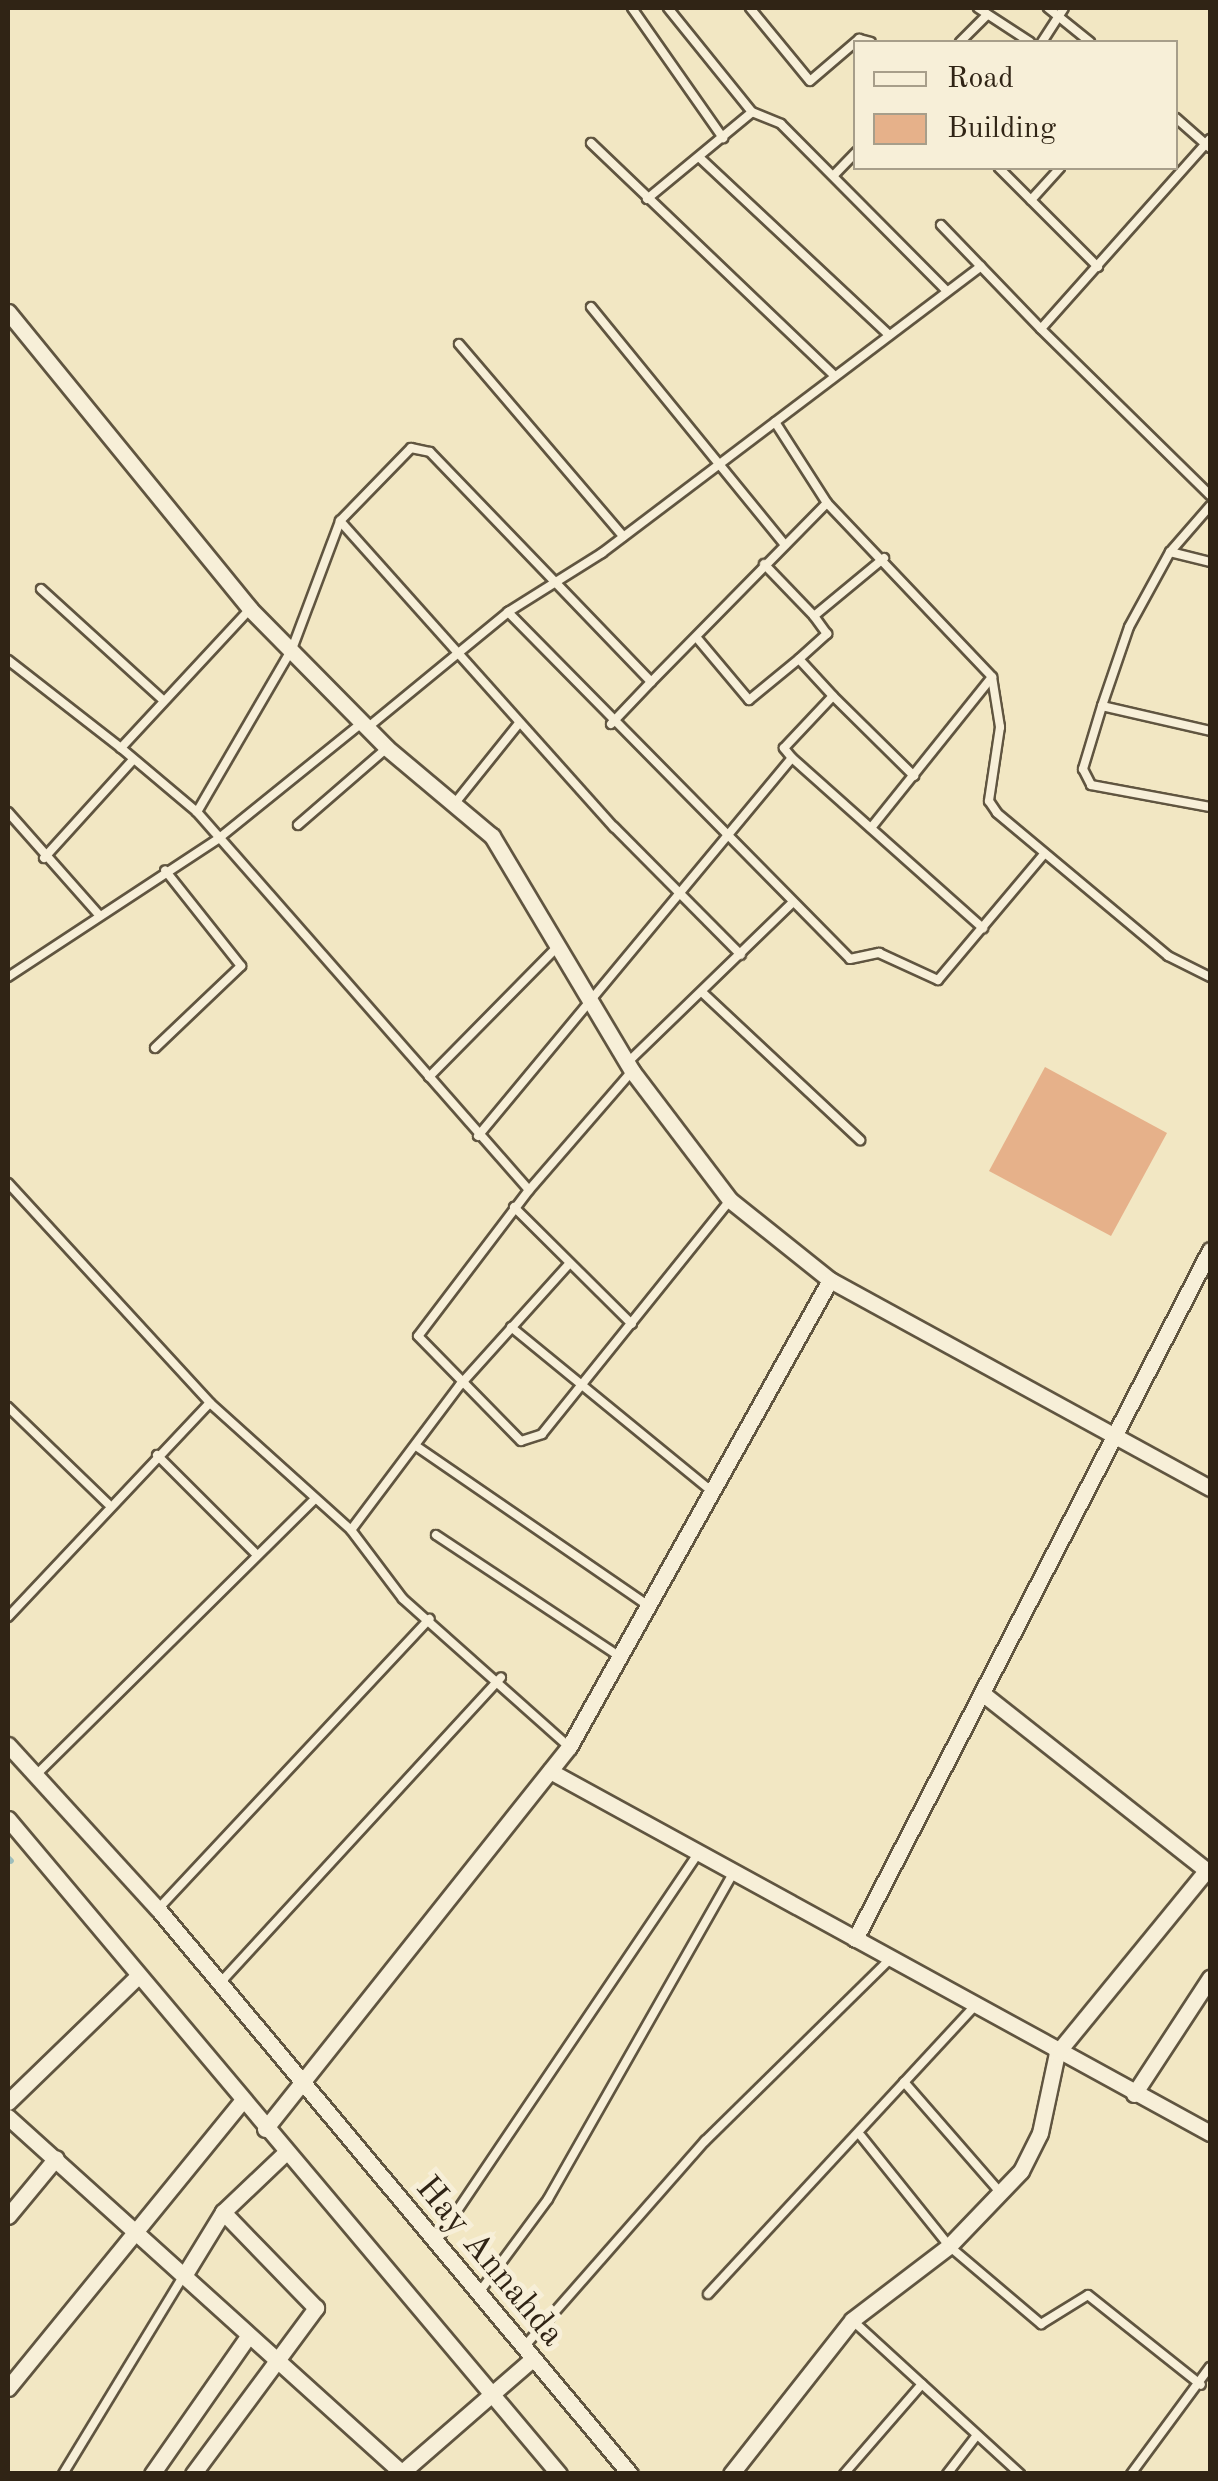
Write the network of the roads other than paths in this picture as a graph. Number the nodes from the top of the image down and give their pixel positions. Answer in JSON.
{"nodes":[{"id":1,"x":632,"y":8,"type":"edge"},
{"id":2,"x":668,"y":8,"type":"edge"},
{"id":3,"x":750,"y":8,"type":"edge"},
{"id":4,"x":978,"y":8,"type":"edge"},
{"id":5,"x":1048,"y":8,"type":"edge"},
{"id":6,"x":1061,"y":12,"type":"edge"},
{"id":7,"x":987,"y":15,"type":"junction"},
{"id":8,"x":962,"y":40,"type":"edge"},
{"id":9,"x":1027,"y":40,"type":"edge"},
{"id":10,"x":1043,"y":40,"type":"edge"},
{"id":11,"x":1088,"y":40,"type":"edge"},
{"id":12,"x":853,"y":42,"type":"edge"},
{"id":13,"x":752,"y":112,"type":"junction"},
{"id":14,"x":1178,"y":120,"type":"edge"},
{"id":15,"x":723,"y":138,"type":"junction"},
{"id":16,"x":591,"y":143,"type":"dead end"},
{"id":17,"x":1209,"y":144,"type":"edge"},
{"id":18,"x":853,"y":155,"type":"edge"},
{"id":19,"x":700,"y":158,"type":"junction"},
{"id":20,"x":1000,"y":170,"type":"edge"},
{"id":21,"x":1058,"y":170,"type":"edge"},
{"id":22,"x":834,"y":175,"type":"junction"},
{"id":23,"x":647,"y":199,"type":"junction"},
{"id":24,"x":1032,"y":200,"type":"junction"},
{"id":25,"x":940,"y":225,"type":"dead end"},
{"id":26,"x":981,"y":266,"type":"junction"},
{"id":27,"x":1098,"y":267,"type":"junction"},
{"id":28,"x":947,"y":291,"type":"junction"},
{"id":29,"x":591,"y":306,"type":"dead end"},
{"id":30,"x":8,"y":312,"type":"edge"},
{"id":31,"x":1041,"y":329,"type":"junction"},
{"id":32,"x":889,"y":335,"type":"junction"},
{"id":33,"x":459,"y":344,"type":"dead end"},
{"id":34,"x":834,"y":374,"type":"junction"},
{"id":35,"x":775,"y":422,"type":"junction"},
{"id":36,"x":719,"y":466,"type":"junction"},
{"id":37,"x":1210,"y":495,"type":"edge"},
{"id":38,"x":826,"y":503,"type":"junction"},
{"id":39,"x":1210,"y":506,"type":"edge"},
{"id":40,"x":340,"y":521,"type":"junction"},
{"id":41,"x":623,"y":536,"type":"junction"},
{"id":42,"x":785,"y":545,"type":"junction"},
{"id":43,"x":1170,"y":552,"type":"junction"},
{"id":44,"x":884,"y":558,"type":"junction"},
{"id":45,"x":1210,"y":562,"type":"edge"},
{"id":46,"x":764,"y":564,"type":"junction"},
{"id":47,"x":559,"y":583,"type":"junction"},
{"id":48,"x":40,"y":589,"type":"dead end"},
{"id":49,"x":250,"y":609,"type":"junction"},
{"id":50,"x":508,"y":612,"type":"junction"},
{"id":51,"x":814,"y":616,"type":"junction"},
{"id":52,"x":698,"y":638,"type":"junction"},
{"id":53,"x":292,"y":649,"type":"junction"},
{"id":54,"x":457,"y":651,"type":"junction"},
{"id":55,"x":799,"y":659,"type":"junction"},
{"id":56,"x":8,"y":660,"type":"edge"},
{"id":57,"x":992,"y":677,"type":"junction"},
{"id":58,"x":650,"y":682,"type":"junction"},
{"id":59,"x":833,"y":696,"type":"junction"},
{"id":60,"x":162,"y":699,"type":"junction"},
{"id":61,"x":1102,"y":706,"type":"junction"},
{"id":62,"x":519,"y":723,"type":"junction"},
{"id":63,"x":611,"y":724,"type":"junction"},
{"id":64,"x":365,"y":725,"type":"junction"},
{"id":65,"x":1210,"y":731,"type":"edge"},
{"id":66,"x":121,"y":748,"type":"junction"},
{"id":67,"x":387,"y":748,"type":"junction"},
{"id":68,"x":792,"y":758,"type":"junction"},
{"id":69,"x":133,"y":760,"type":"junction"},
{"id":70,"x":914,"y":776,"type":"junction"},
{"id":71,"x":455,"y":803,"type":"junction"},
{"id":72,"x":1210,"y":808,"type":"edge"},
{"id":73,"x":8,"y":812,"type":"edge"},
{"id":74,"x":197,"y":812,"type":"junction"},
{"id":75,"x":298,"y":825,"type":"dead end"},
{"id":76,"x":871,"y":828,"type":"junction"},
{"id":77,"x":218,"y":839,"type":"junction"},
{"id":78,"x":724,"y":840,"type":"junction"},
{"id":79,"x":1044,"y":854,"type":"junction"},
{"id":80,"x":44,"y":858,"type":"junction"},
{"id":81,"x":165,"y":870,"type":"junction"},
{"id":82,"x":682,"y":898,"type":"junction"},
{"id":83,"x":791,"y":904,"type":"junction"},
{"id":84,"x":99,"y":915,"type":"junction"},
{"id":85,"x":984,"y":928,"type":"junction"},
{"id":86,"x":560,"y":944,"type":"junction"},
{"id":87,"x":742,"y":955,"type":"junction"},
{"id":88,"x":8,"y":977,"type":"edge"},
{"id":89,"x":1210,"y":977,"type":"edge"},
{"id":90,"x":704,"y":994,"type":"junction"},
{"id":91,"x":586,"y":998,"type":"junction"},
{"id":92,"x":155,"y":1048,"type":"dead end"},
{"id":93,"x":629,"y":1068,"type":"junction"},
{"id":94,"x":429,"y":1077,"type":"junction"},
{"id":95,"x":478,"y":1136,"type":"junction"},
{"id":96,"x":860,"y":1140,"type":"dead end"},
{"id":97,"x":8,"y":1183,"type":"edge"},
{"id":98,"x":528,"y":1190,"type":"junction"},
{"id":99,"x":730,"y":1200,"type":"junction"},
{"id":100,"x":514,"y":1206,"type":"junction"},
{"id":101,"x":1210,"y":1250,"type":"edge"},
{"id":102,"x":570,"y":1263,"type":"junction"},
{"id":103,"x":830,"y":1280,"type":"junction"},
{"id":104,"x":632,"y":1324,"type":"junction"},
{"id":105,"x":511,"y":1327,"type":"junction"},
{"id":106,"x":582,"y":1384,"type":"junction"},
{"id":107,"x":460,"y":1385,"type":"junction"},
{"id":108,"x":210,"y":1403,"type":"junction"},
{"id":109,"x":8,"y":1408,"type":"edge"},
{"id":110,"x":1114,"y":1437,"type":"junction"},
{"id":111,"x":416,"y":1446,"type":"junction"},
{"id":112,"x":157,"y":1455,"type":"junction"},
{"id":113,"x":1210,"y":1488,"type":"edge"},
{"id":114,"x":710,"y":1490,"type":"junction"},
{"id":115,"x":314,"y":1501,"type":"junction"},
{"id":116,"x":108,"y":1504,"type":"junction"},
{"id":117,"x":352,"y":1530,"type":"junction"},
{"id":118,"x":436,"y":1535,"type":"dead end"},
{"id":119,"x":257,"y":1555,"type":"junction"},
{"id":120,"x":646,"y":1606,"type":"junction"},
{"id":121,"x":8,"y":1617,"type":"edge"},
{"id":122,"x":429,"y":1619,"type":"junction"},
{"id":123,"x":620,"y":1657,"type":"junction"},
{"id":124,"x":500,"y":1677,"type":"junction"},
{"id":125,"x":982,"y":1693,"type":"junction"},
{"id":126,"x":8,"y":1745,"type":"edge"},
{"id":127,"x":569,"y":1747,"type":"junction"},
{"id":128,"x":550,"y":1771,"type":"junction"},
{"id":129,"x":36,"y":1776,"type":"junction"},
{"id":130,"x":8,"y":1819,"type":"edge"},
{"id":131,"x":696,"y":1856,"type":"junction"},
{"id":132,"x":1208,"y":1872,"type":"edge"},
{"id":133,"x":732,"y":1875,"type":"junction"},
{"id":134,"x":158,"y":1908,"type":"junction"},
{"id":135,"x":855,"y":1939,"type":"junction"},
{"id":136,"x":890,"y":1958,"type":"junction"},
{"id":137,"x":137,"y":1976,"type":"junction"},
{"id":138,"x":1210,"y":1978,"type":"edge"},
{"id":139,"x":218,"y":1986,"type":"junction"},
{"id":140,"x":975,"y":2006,"type":"junction"},
{"id":141,"x":1057,"y":2054,"type":"junction"},
{"id":142,"x":904,"y":2082,"type":"junction"},
{"id":143,"x":302,"y":2089,"type":"junction"},
{"id":144,"x":1134,"y":2094,"type":"junction"},
{"id":145,"x":8,"y":2102,"type":"edge"},
{"id":146,"x":240,"y":2104,"type":"junction"},
{"id":147,"x":8,"y":2117,"type":"edge"},
{"id":148,"x":265,"y":2129,"type":"junction"},
{"id":149,"x":1210,"y":2134,"type":"edge"},
{"id":150,"x":861,"y":2136,"type":"junction"},
{"id":151,"x":284,"y":2154,"type":"junction"},
{"id":152,"x":56,"y":2158,"type":"junction"},
{"id":153,"x":1002,"y":2195,"type":"junction"},
{"id":154,"x":223,"y":2212,"type":"junction"},
{"id":155,"x":8,"y":2216,"type":"edge"},
{"id":156,"x":137,"y":2227,"type":"junction"},
{"id":157,"x":435,"y":2243,"type":"junction"},
{"id":158,"x":949,"y":2246,"type":"junction"},
{"id":159,"x":184,"y":2274,"type":"junction"},
{"id":160,"x":478,"y":2294,"type":"junction"},
{"id":161,"x":708,"y":2294,"type":"dead end"},
{"id":162,"x":852,"y":2320,"type":"junction"},
{"id":163,"x":247,"y":2338,"type":"junction"},
{"id":164,"x":526,"y":2354,"type":"junction"},
{"id":165,"x":277,"y":2358,"type":"junction"},
{"id":166,"x":1210,"y":2367,"type":"edge"},
{"id":167,"x":10,"y":2379,"type":"edge"},
{"id":168,"x":922,"y":2384,"type":"junction"},
{"id":169,"x":1202,"y":2385,"type":"junction"},
{"id":170,"x":492,"y":2392,"type":"junction"},
{"id":171,"x":977,"y":2435,"type":"junction"},
{"id":172,"x":401,"y":2473,"type":"edge"},
{"id":173,"x":63,"y":2474,"type":"edge"},
{"id":174,"x":152,"y":2474,"type":"edge"},
{"id":175,"x":193,"y":2474,"type":"edge"},
{"id":176,"x":559,"y":2474,"type":"edge"},
{"id":177,"x":630,"y":2474,"type":"edge"},
{"id":178,"x":731,"y":2474,"type":"edge"},
{"id":179,"x":844,"y":2474,"type":"edge"},
{"id":180,"x":948,"y":2474,"type":"edge"},
{"id":181,"x":1020,"y":2474,"type":"edge"},
{"id":182,"x":1131,"y":2474,"type":"edge"}],
"edges":[{"from":1,"to":15,"type":"lane"},
{"from":2,"to":13,"type":"lane"},
{"from":3,"to":12,"type":"lane"},
{"from":4,"to":7,"type":"lane"},
{"from":5,"to":6,"type":"lane"},
{"from":6,"to":10,"type":"lane"},
{"from":6,"to":11,"type":"lane"},
{"from":7,"to":8,"type":"lane"},
{"from":7,"to":9,"type":"lane"},
{"from":13,"to":15,"type":"lane"},
{"from":13,"to":22,"type":"lane"},
{"from":14,"to":17,"type":"lane"},
{"from":15,"to":19,"type":"lane"},
{"from":16,"to":23,"type":"lane"},
{"from":17,"to":27,"type":"lane"},
{"from":18,"to":22,"type":"lane"},
{"from":19,"to":23,"type":"lane"},
{"from":19,"to":32,"type":"lane"},
{"from":20,"to":24,"type":"lane"},
{"from":21,"to":24,"type":"lane"},
{"from":22,"to":28,"type":"lane"},
{"from":23,"to":34,"type":"lane"},
{"from":24,"to":27,"type":"lane"},
{"from":25,"to":26,"type":"lane"},
{"from":26,"to":28,"type":"lane"},
{"from":26,"to":31,"type":"lane"},
{"from":27,"to":31,"type":"lane"},
{"from":28,"to":32,"type":"lane"},
{"from":29,"to":36,"type":"lane"},
{"from":30,"to":49,"type":"street"},
{"from":31,"to":37,"type":"lane"},
{"from":32,"to":34,"type":"lane"},
{"from":33,"to":41,"type":"lane"},
{"from":34,"to":35,"type":"lane"},
{"from":35,"to":36,"type":"lane"},
{"from":35,"to":38,"type":"lane"},
{"from":36,"to":41,"type":"lane"},
{"from":36,"to":42,"type":"lane"},
{"from":38,"to":42,"type":"lane"},
{"from":38,"to":44,"type":"lane"},
{"from":39,"to":43,"type":"lane"},
{"from":40,"to":47,"type":"lane"},
{"from":40,"to":53,"type":"lane"},
{"from":40,"to":54,"type":"lane"},
{"from":41,"to":47,"type":"lane"},
{"from":42,"to":46,"type":"lane"},
{"from":43,"to":45,"type":"lane"},
{"from":43,"to":61,"type":"lane"},
{"from":44,"to":51,"type":"lane"},
{"from":44,"to":57,"type":"lane"},
{"from":46,"to":51,"type":"lane"},
{"from":46,"to":52,"type":"lane"},
{"from":47,"to":50,"type":"lane"},
{"from":47,"to":58,"type":"lane"},
{"from":48,"to":60,"type":"lane"},
{"from":49,"to":53,"type":"street"},
{"from":49,"to":60,"type":"lane"},
{"from":50,"to":54,"type":"lane"},
{"from":50,"to":63,"type":"lane"},
{"from":51,"to":55,"type":"lane"},
{"from":52,"to":55,"type":"lane"},
{"from":52,"to":58,"type":"lane"},
{"from":53,"to":64,"type":"street"},
{"from":53,"to":74,"type":"lane"},
{"from":54,"to":62,"type":"lane"},
{"from":54,"to":64,"type":"lane"},
{"from":55,"to":59,"type":"lane"},
{"from":56,"to":66,"type":"lane"},
{"from":57,"to":70,"type":"lane"},
{"from":57,"to":79,"type":"lane"},
{"from":58,"to":63,"type":"lane"},
{"from":59,"to":68,"type":"lane"},
{"from":59,"to":70,"type":"lane"},
{"from":60,"to":66,"type":"lane"},
{"from":61,"to":65,"type":"lane"},
{"from":61,"to":72,"type":"lane"},
{"from":62,"to":71,"type":"lane"},
{"from":62,"to":82,"type":"lane"},
{"from":63,"to":78,"type":"lane"},
{"from":64,"to":67,"type":"street"},
{"from":64,"to":77,"type":"lane"},
{"from":66,"to":69,"type":"lane"},
{"from":67,"to":71,"type":"street"},
{"from":67,"to":75,"type":"lane"},
{"from":68,"to":76,"type":"lane"},
{"from":68,"to":78,"type":"lane"},
{"from":69,"to":74,"type":"lane"},
{"from":69,"to":80,"type":"lane"},
{"from":70,"to":76,"type":"lane"},
{"from":71,"to":86,"type":"street"},
{"from":73,"to":80,"type":"lane"},
{"from":74,"to":77,"type":"lane"},
{"from":76,"to":85,"type":"lane"},
{"from":77,"to":81,"type":"lane"},
{"from":77,"to":94,"type":"lane"},
{"from":78,"to":82,"type":"lane"},
{"from":78,"to":83,"type":"lane"},
{"from":79,"to":85,"type":"lane"},
{"from":79,"to":89,"type":"lane"},
{"from":80,"to":84,"type":"lane"},
{"from":81,"to":84,"type":"lane"},
{"from":81,"to":92,"type":"lane"},
{"from":82,"to":87,"type":"lane"},
{"from":82,"to":91,"type":"lane"},
{"from":83,"to":85,"type":"lane"},
{"from":83,"to":87,"type":"lane"},
{"from":84,"to":88,"type":"lane"},
{"from":86,"to":91,"type":"street"},
{"from":86,"to":94,"type":"lane"},
{"from":87,"to":90,"type":"lane"},
{"from":90,"to":93,"type":"lane"},
{"from":90,"to":96,"type":"lane"},
{"from":91,"to":93,"type":"street"},
{"from":91,"to":95,"type":"lane"},
{"from":93,"to":98,"type":"lane"},
{"from":93,"to":99,"type":"street"},
{"from":94,"to":95,"type":"lane"},
{"from":95,"to":98,"type":"lane"},
{"from":97,"to":108,"type":"lane"},
{"from":98,"to":100,"type":"lane"},
{"from":99,"to":103,"type":"street"},
{"from":99,"to":104,"type":"lane"},
{"from":100,"to":102,"type":"lane"},
{"from":100,"to":107,"type":"lane"},
{"from":101,"to":110,"type":"street"},
{"from":102,"to":104,"type":"lane"},
{"from":102,"to":105,"type":"lane"},
{"from":103,"to":110,"type":"street"},
{"from":103,"to":114,"type":"street"},
{"from":104,"to":106,"type":"lane"},
{"from":105,"to":106,"type":"lane"},
{"from":105,"to":107,"type":"lane"},
{"from":106,"to":107,"type":"lane"},
{"from":106,"to":114,"type":"lane"},
{"from":107,"to":111,"type":"lane"},
{"from":108,"to":112,"type":"lane"},
{"from":108,"to":115,"type":"lane"},
{"from":109,"to":116,"type":"lane"},
{"from":110,"to":113,"type":"street"},
{"from":110,"to":125,"type":"street"},
{"from":111,"to":117,"type":"lane"},
{"from":111,"to":120,"type":"lane"},
{"from":112,"to":116,"type":"lane"},
{"from":112,"to":119,"type":"lane"},
{"from":114,"to":120,"type":"street"},
{"from":115,"to":117,"type":"lane"},
{"from":115,"to":119,"type":"lane"},
{"from":116,"to":121,"type":"lane"},
{"from":117,"to":122,"type":"lane"},
{"from":118,"to":123,"type":"lane"},
{"from":119,"to":129,"type":"lane"},
{"from":120,"to":123,"type":"street"},
{"from":122,"to":124,"type":"lane"},
{"from":122,"to":134,"type":"lane"},
{"from":123,"to":127,"type":"street"},
{"from":124,"to":127,"type":"lane"},
{"from":124,"to":139,"type":"lane"},
{"from":125,"to":132,"type":"street"},
{"from":125,"to":135,"type":"street"},
{"from":126,"to":129,"type":"street","name":"Hay Annahda"},
{"from":127,"to":128,"type":"street"},
{"from":128,"to":131,"type":"street"},
{"from":128,"to":143,"type":"street"},
{"from":129,"to":134,"type":"street","name":"Hay Annahda"},
{"from":130,"to":137,"type":"street"},
{"from":131,"to":133,"type":"street"},
{"from":131,"to":157,"type":"lane"},
{"from":132,"to":141,"type":"street"},
{"from":133,"to":135,"type":"street"},
{"from":133,"to":160,"type":"lane"},
{"from":134,"to":139,"type":"street","name":"Hay Annahda"},
{"from":135,"to":136,"type":"street"},
{"from":136,"to":140,"type":"street"},
{"from":136,"to":164,"type":"lane"},
{"from":137,"to":145,"type":"street"},
{"from":137,"to":146,"type":"street"},
{"from":138,"to":144,"type":"street"},
{"from":139,"to":143,"type":"street","name":"Hay Annahda"},
{"from":140,"to":141,"type":"street"},
{"from":140,"to":142,"type":"lane"},
{"from":141,"to":144,"type":"street"},
{"from":141,"to":153,"type":"street"},
{"from":142,"to":150,"type":"lane"},
{"from":142,"to":153,"type":"lane"},
{"from":143,"to":148,"type":"street"},
{"from":143,"to":157,"type":"street","name":"Hay Annahda"},
{"from":144,"to":149,"type":"street"},
{"from":146,"to":148,"type":"street"},
{"from":146,"to":156,"type":"street"},
{"from":147,"to":152,"type":"street"},
{"from":148,"to":151,"type":"street"},
{"from":150,"to":158,"type":"lane"},
{"from":150,"to":161,"type":"lane"},
{"from":151,"to":154,"type":"street"},
{"from":151,"to":170,"type":"street"},
{"from":152,"to":155,"type":"street"},
{"from":152,"to":156,"type":"street"},
{"from":153,"to":158,"type":"street"},
{"from":154,"to":159,"type":"street"},
{"from":154,"to":165,"type":"street"},
{"from":156,"to":159,"type":"street"},
{"from":156,"to":167,"type":"street"},
{"from":157,"to":160,"type":"street","name":"Hay Annahda"},
{"from":158,"to":162,"type":"street"},
{"from":158,"to":169,"type":"lane"},
{"from":159,"to":163,"type":"street"},
{"from":159,"to":173,"type":"lane"},
{"from":160,"to":164,"type":"street","name":"Hay Annahda"},
{"from":162,"to":168,"type":"lane"},
{"from":162,"to":178,"type":"street"},
{"from":163,"to":165,"type":"street"},
{"from":163,"to":174,"type":"street"},
{"from":164,"to":170,"type":"street"},
{"from":164,"to":177,"type":"street","name":"Hay Annahda"},
{"from":165,"to":172,"type":"street"},
{"from":165,"to":175,"type":"street"},
{"from":166,"to":169,"type":"lane"},
{"from":168,"to":171,"type":"lane"},
{"from":168,"to":179,"type":"lane"},
{"from":169,"to":182,"type":"lane"},
{"from":170,"to":172,"type":"street"},
{"from":170,"to":176,"type":"street"},
{"from":171,"to":180,"type":"lane"},
{"from":171,"to":181,"type":"lane"}]}
